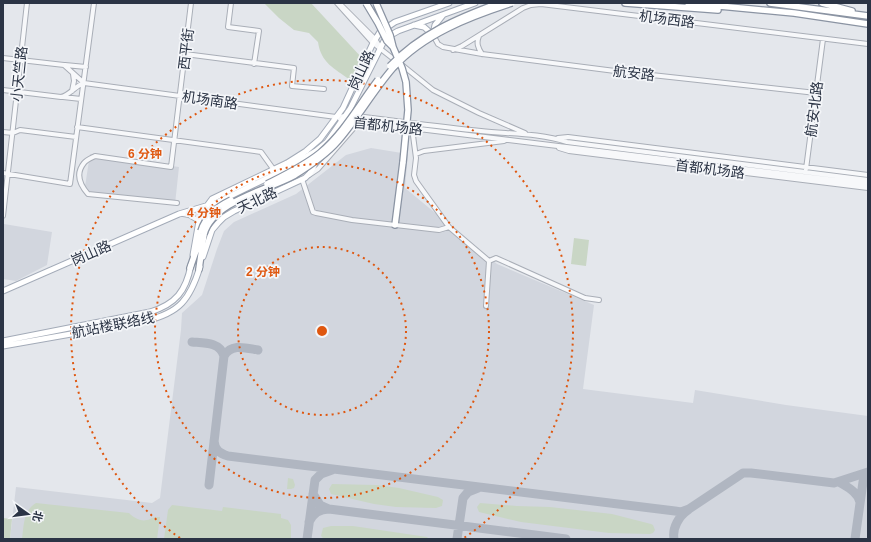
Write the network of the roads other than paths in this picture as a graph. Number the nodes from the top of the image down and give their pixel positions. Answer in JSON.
{"nodes":[{"id":1,"x":27,"y":3,"type":"edge"},
{"id":2,"x":94,"y":3,"type":"edge"},
{"id":3,"x":191,"y":3,"type":"edge"},
{"id":4,"x":231,"y":3,"type":"edge"},
{"id":5,"x":338,"y":3,"type":"edge"},
{"id":6,"x":366,"y":3,"type":"edge"},
{"id":7,"x":376,"y":3,"type":"edge"},
{"id":8,"x":449,"y":3,"type":"edge"},
{"id":9,"x":475,"y":3,"type":"edge"},
{"id":10,"x":499,"y":3,"type":"edge"},
{"id":11,"x":512,"y":3,"type":"edge"},
{"id":12,"x":625,"y":3,"type":"edge"},
{"id":13,"x":688,"y":3,"type":"edge"},
{"id":14,"x":770,"y":3,"type":"edge"},
{"id":15,"x":822,"y":3,"type":"edge"},
{"id":16,"x":446,"y":13,"type":"junction"},
{"id":17,"x":794,"y":13,"type":"junction"},
{"id":18,"x":868,"y":16,"type":"edge"},
{"id":19,"x":868,"y":24,"type":"edge"},
{"id":20,"x":413,"y":25,"type":"junction"},
{"id":21,"x":433,"y":35,"type":"junction"},
{"id":22,"x":479,"y":35,"type":"junction"},
{"id":23,"x":823,"y":39,"type":"junction"},
{"id":24,"x":374,"y":41,"type":"junction"},
{"id":25,"x":868,"y":44,"type":"edge"},
{"id":26,"x":393,"y":47,"type":"junction"},
{"id":27,"x":380,"y":48,"type":"junction"},
{"id":28,"x":453,"y":50,"type":"junction"},
{"id":29,"x":185,"y":54,"type":"junction"},
{"id":30,"x":482,"y":54,"type":"junction"},
{"id":31,"x":3,"y":58,"type":"edge"},
{"id":32,"x":20,"y":60,"type":"junction"},
{"id":33,"x":254,"y":64,"type":"junction"},
{"id":34,"x":64,"y":65,"type":"junction"},
{"id":35,"x":86,"y":67,"type":"junction"},
{"id":36,"x":73,"y":73,"type":"junction"},
{"id":37,"x":84,"y":83,"type":"junction"},
{"id":38,"x":324,"y":89,"type":"dead end"},
{"id":39,"x":3,"y":90,"type":"edge"},
{"id":40,"x":71,"y":91,"type":"junction"},
{"id":41,"x":17,"y":92,"type":"junction"},
{"id":42,"x":816,"y":93,"type":"junction"},
{"id":43,"x":61,"y":96,"type":"junction"},
{"id":44,"x":181,"y":96,"type":"junction"},
{"id":45,"x":81,"y":99,"type":"junction"},
{"id":46,"x":336,"y":117,"type":"junction"},
{"id":47,"x":344,"y":118,"type":"junction"},
{"id":48,"x":360,"y":122,"type":"junction"},
{"id":49,"x":77,"y":127,"type":"junction"},
{"id":50,"x":412,"y":128,"type":"junction"},
{"id":51,"x":3,"y":132,"type":"edge"},
{"id":52,"x":13,"y":133,"type":"junction"},
{"id":53,"x":527,"y":134,"type":"junction"},
{"id":54,"x":76,"y":137,"type":"junction"},
{"id":55,"x":509,"y":140,"type":"junction"},
{"id":56,"x":175,"y":141,"type":"junction"},
{"id":57,"x":327,"y":142,"type":"junction"},
{"id":58,"x":526,"y":142,"type":"junction"},
{"id":59,"x":416,"y":154,"type":"junction"},
{"id":60,"x":274,"y":170,"type":"junction"},
{"id":61,"x":3,"y":173,"type":"edge"},
{"id":62,"x":72,"y":173,"type":"junction"},
{"id":63,"x":8,"y":174,"type":"junction"},
{"id":64,"x":79,"y":174,"type":"junction"},
{"id":65,"x":806,"y":174,"type":"junction"},
{"id":66,"x":308,"y":175,"type":"junction"},
{"id":67,"x":868,"y":175,"type":"edge"},
{"id":68,"x":302,"y":179,"type":"junction"},
{"id":69,"x":868,"y":180,"type":"edge"},
{"id":70,"x":868,"y":184,"type":"edge"},
{"id":71,"x":868,"y":188,"type":"edge"},
{"id":72,"x":177,"y":203,"type":"dead end"},
{"id":73,"x":207,"y":205,"type":"junction"},
{"id":74,"x":179,"y":214,"type":"junction"},
{"id":75,"x":3,"y":216,"type":"edge"},
{"id":76,"x":199,"y":221,"type":"junction"},
{"id":77,"x":395,"y":225,"type":"junction"},
{"id":78,"x":449,"y":227,"type":"junction"},
{"id":79,"x":202,"y":234,"type":"junction"},
{"id":80,"x":489,"y":261,"type":"junction"},
{"id":81,"x":190,"y":268,"type":"junction"},
{"id":82,"x":199,"y":269,"type":"junction"},
{"id":83,"x":3,"y":291,"type":"edge"},
{"id":84,"x":599,"y":300,"type":"dead end"},
{"id":85,"x":486,"y":306,"type":"dead end"},
{"id":86,"x":3,"y":341,"type":"edge"},
{"id":87,"x":3,"y":346,"type":"edge"}],
"edges":[{"from":1,"to":32,"type":"street","name":"小天竺路"},
{"from":2,"to":35,"type":"street"},
{"from":3,"to":29,"type":"street","name":"西平街"},
{"from":4,"to":33,"type":"street"},
{"from":5,"to":24,"type":"street","name":"首都机场路"},
{"from":6,"to":26,"type":"highway","bridge":true},
{"from":7,"to":26,"type":"highway","bridge":true},
{"from":8,"to":24,"type":"main road"},
{"from":9,"to":16,"type":"main road"},
{"from":10,"to":79,"type":"highway","bridge":true},
{"from":11,"to":79,"type":"highway","bridge":true},
{"from":12,"to":17,"type":"highway"},
{"from":13,"to":17,"type":"highway"},
{"from":14,"to":18,"type":"highway"},
{"from":15,"to":18,"type":"highway"},
{"from":16,"to":20,"type":"main road"},
{"from":16,"to":21,"type":"main road"},
{"from":17,"to":19,"type":"highway"},
{"from":20,"to":21,"type":"main road"},
{"from":20,"to":27,"type":"main road"},
{"from":21,"to":28,"type":"street"},
{"from":22,"to":23,"type":"street","name":"机场西路"},
{"from":22,"to":28,"type":"street","name":"机场西路"},
{"from":22,"to":30,"type":"street"},
{"from":23,"to":25,"type":"street","name":"机场西路"},
{"from":23,"to":42,"type":"street","name":"航安北路"},
{"from":24,"to":27,"type":"street","name":"首都机场路"},
{"from":24,"to":46,"type":"main road","name":"岗山路"},
{"from":26,"to":77,"type":"highway","bridge":true},
{"from":27,"to":47,"type":"main road","name":"岗山路"},
{"from":27,"to":53,"type":"street","name":"首都机场路"},
{"from":28,"to":30,"type":"street","name":"航安路"},
{"from":29,"to":33,"type":"street"},
{"from":29,"to":44,"type":"street","name":"西平街"},
{"from":30,"to":42,"type":"street","name":"航安路"},
{"from":31,"to":32,"type":"street"},
{"from":32,"to":34,"type":"street"},
{"from":32,"to":41,"type":"street","name":"小天竺路"},
{"from":33,"to":38,"type":"street"},
{"from":34,"to":35,"type":"street"},
{"from":34,"to":36,"type":"street"},
{"from":35,"to":37,"type":"street"},
{"from":36,"to":37,"type":"street"},
{"from":36,"to":40,"type":"street"},
{"from":37,"to":40,"type":"street"},
{"from":37,"to":44,"type":"street","name":"机场南路"},
{"from":37,"to":45,"type":"street"},
{"from":39,"to":41,"type":"street"},
{"from":40,"to":43,"type":"street"},
{"from":41,"to":43,"type":"street"},
{"from":41,"to":52,"type":"street","name":"小天竺路"},
{"from":42,"to":65,"type":"street","name":"航安北路"},
{"from":43,"to":45,"type":"street"},
{"from":44,"to":46,"type":"street","name":"机场南路"},
{"from":44,"to":56,"type":"street","name":"西平街"},
{"from":45,"to":49,"type":"street"},
{"from":46,"to":47,"type":"street"},
{"from":46,"to":60,"type":"main road","name":"天北路"},
{"from":47,"to":48,"type":"street","name":"首都机场路"},
{"from":47,"to":53,"type":"street","name":"首都机场路"},
{"from":47,"to":57,"type":"main road","name":"天北路"},
{"from":48,"to":50,"type":"street","name":"首都机场路"},
{"from":48,"to":66,"type":"street"},
{"from":49,"to":54,"type":"street"},
{"from":49,"to":56,"type":"street"},
{"from":50,"to":55,"type":"street","name":"首都机场路"},
{"from":50,"to":59,"type":"street"},
{"from":51,"to":52,"type":"street"},
{"from":52,"to":54,"type":"street"},
{"from":52,"to":63,"type":"street","name":"小天竺路"},
{"from":53,"to":58,"type":"street"},
{"from":53,"to":65,"type":"street","name":"首都机场路"},
{"from":54,"to":62,"type":"street"},
{"from":55,"to":58,"type":"street","name":"首都机场路"},
{"from":55,"to":59,"type":"street"},
{"from":56,"to":60,"type":"street"},
{"from":56,"to":64,"type":"street","name":"西平街"},
{"from":57,"to":66,"type":"main road","name":"天北路"},
{"from":57,"to":73,"type":"main road","name":"天北路"},
{"from":58,"to":65,"type":"street","name":"首都机场路"},
{"from":59,"to":78,"type":"street"},
{"from":60,"to":73,"type":"main road","name":"天北路"},
{"from":61,"to":63,"type":"street"},
{"from":62,"to":63,"type":"street"},
{"from":62,"to":64,"type":"street"},
{"from":63,"to":75,"type":"street","name":"小天竺路"},
{"from":64,"to":72,"type":"street"},
{"from":65,"to":67,"type":"street","name":"首都机场路"},
{"from":65,"to":69,"type":"street","name":"首都机场路"},
{"from":65,"to":70,"type":"street","name":"首都机场路"},
{"from":65,"to":71,"type":"street","name":"首都机场路"},
{"from":66,"to":68,"type":"main road","name":"天北路"},
{"from":68,"to":77,"type":"street"},
{"from":68,"to":82,"type":"main road","name":"天北路"},
{"from":73,"to":74,"type":"main road","name":"岗山路"},
{"from":73,"to":76,"type":"main road","name":"天北路"},
{"from":74,"to":76,"type":"street"},
{"from":74,"to":83,"type":"main road","name":"岗山路"},
{"from":76,"to":81,"type":"main road","name":"航站楼联络线"},
{"from":77,"to":78,"type":"street"},
{"from":78,"to":80,"type":"street"},
{"from":79,"to":81,"type":"highway"},
{"from":79,"to":82,"type":"highway"},
{"from":80,"to":84,"type":"street"},
{"from":80,"to":85,"type":"street"},
{"from":81,"to":86,"type":"main road","name":"航站楼联络线"},
{"from":82,"to":87,"type":"main road","name":"航站楼联络线"}]}
